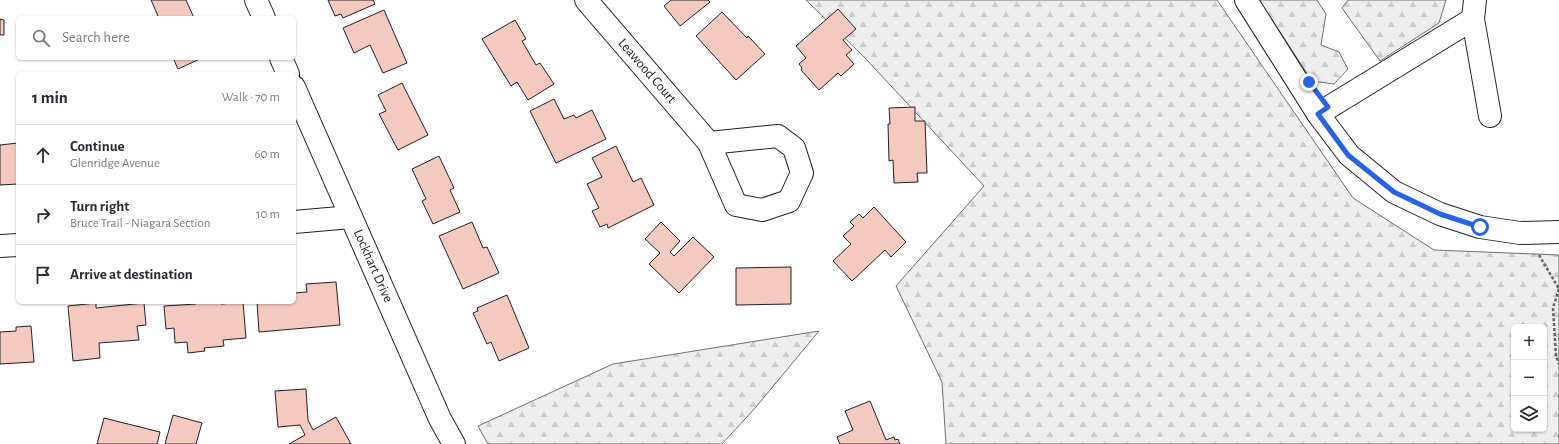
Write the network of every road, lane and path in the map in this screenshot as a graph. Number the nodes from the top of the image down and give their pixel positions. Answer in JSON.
{"nodes":[{"id":1,"x":256,"y":0,"type":"edge"},
{"id":2,"x":586,"y":0,"type":"edge"},
{"id":3,"x":1246,"y":0,"type":"edge"},
{"id":4,"x":1474,"y":10,"type":"edge"},
{"id":5,"x":263,"y":16,"type":"edge"},
{"id":6,"x":282,"y":60,"type":"edge"},
{"id":7,"x":287,"y":72,"type":"edge"},
{"id":8,"x":296,"y":92,"type":"edge"},
{"id":9,"x":1318,"y":114,"type":"junction"},
{"id":10,"x":1490,"y":116,"type":"dead end"},
{"id":11,"x":709,"y":143,"type":"dead end"},
{"id":12,"x":351,"y":217,"type":"junction"},
{"id":13,"x":296,"y":222,"type":"edge"},
{"id":14,"x":1559,"y":232,"type":"edge"},
{"id":15,"x":16,"y":245,"type":"edge"},
{"id":16,"x":0,"y":246,"type":"edge"},
{"id":17,"x":1536,"y":250,"type":"dead end"},
{"id":18,"x":1559,"y":289,"type":"edge"},
{"id":19,"x":1559,"y":364,"type":"edge"},
{"id":20,"x":454,"y":444,"type":"edge"}],
"edges":[{"from":1,"to":5,"type":"street"},
{"from":2,"to":11,"type":"street","name":"Leawood Court"},
{"from":3,"to":9,"type":"street"},
{"from":4,"to":9,"type":"street"},
{"from":4,"to":10,"type":"street"},
{"from":6,"to":7,"type":"street"},
{"from":8,"to":12,"type":"street","name":"Lockhart Drive"},
{"from":9,"to":14,"type":"street"},
{"from":12,"to":13,"type":"street"},
{"from":12,"to":20,"type":"street","name":"Lockhart Drive"},
{"from":15,"to":16,"type":"street"},
{"from":17,"to":18,"type":"path"},
{"from":18,"to":19,"type":"path"}]}
